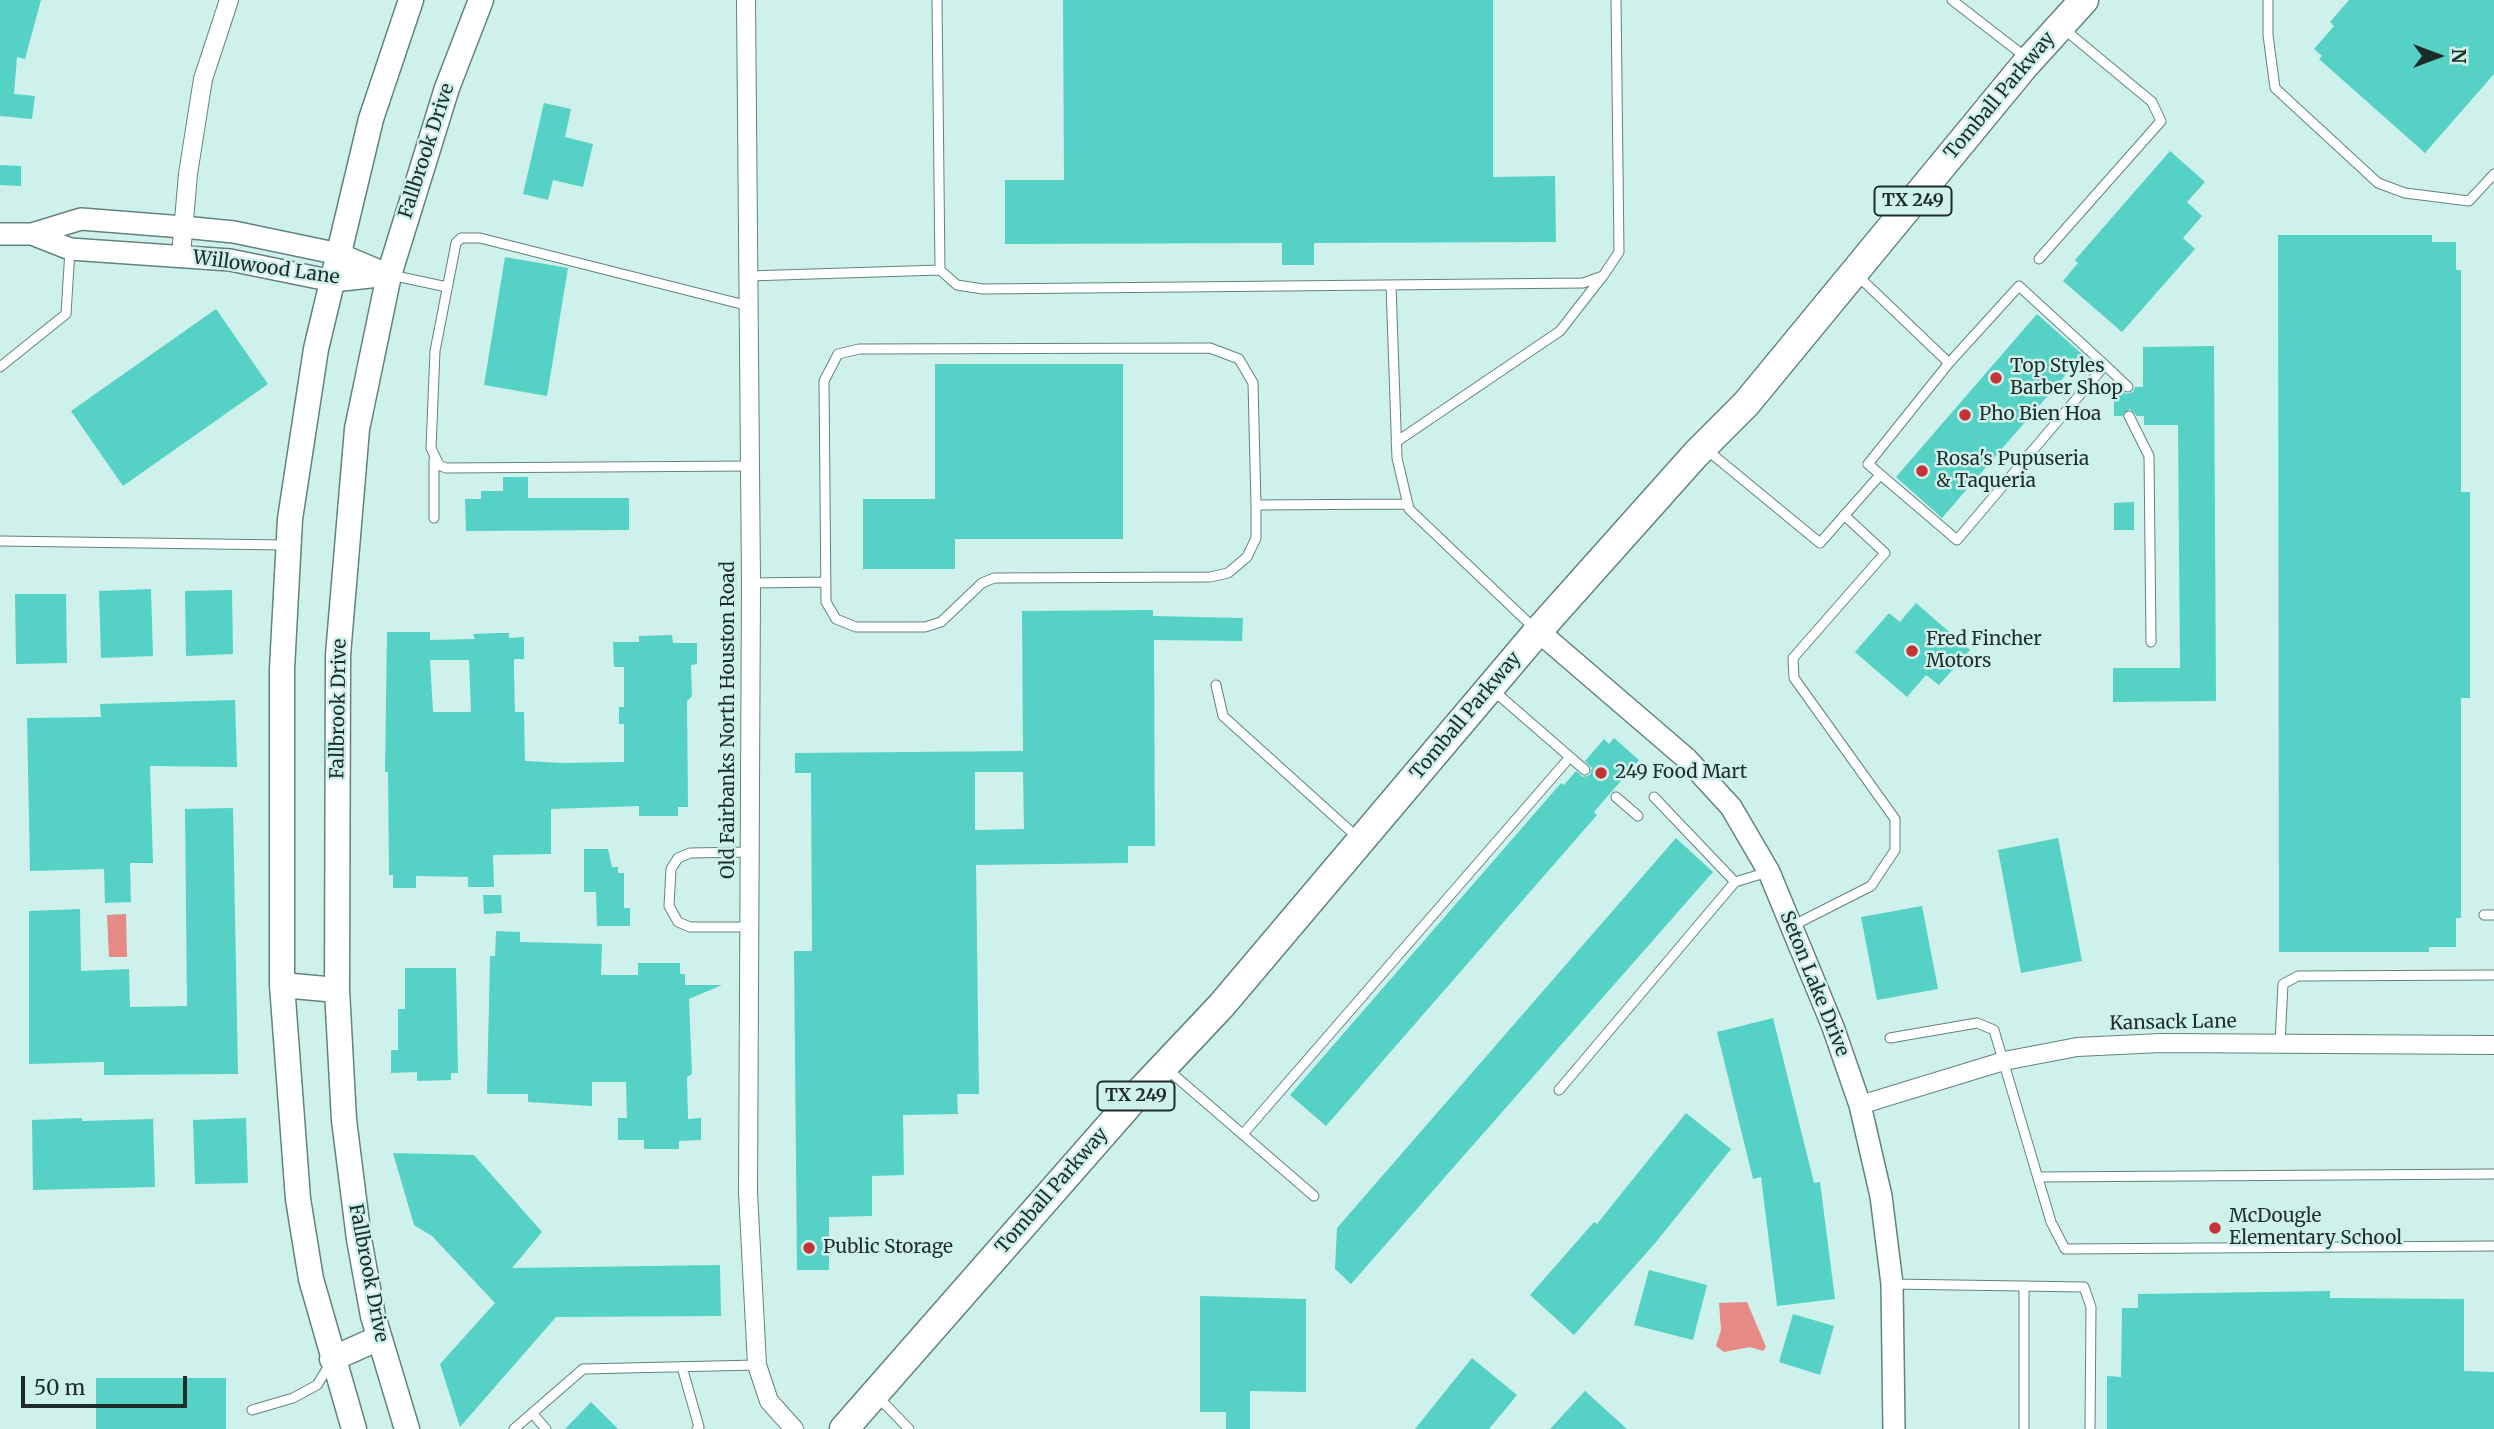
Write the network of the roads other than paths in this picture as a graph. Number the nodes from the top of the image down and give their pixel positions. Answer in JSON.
{"nodes":[{"id":1,"x":229,"y":0,"type":"edge"},
{"id":2,"x":411,"y":0,"type":"edge"},
{"id":3,"x":481,"y":0,"type":"edge"},
{"id":4,"x":746,"y":0,"type":"edge"},
{"id":5,"x":937,"y":0,"type":"edge"},
{"id":6,"x":1616,"y":0,"type":"edge"},
{"id":7,"x":1952,"y":0,"type":"edge"},
{"id":8,"x":2084,"y":0,"type":"edge"},
{"id":9,"x":2269,"y":0,"type":"edge"},
{"id":10,"x":2060,"y":26,"type":"junction"},
{"id":11,"x":2029,"y":60,"type":"junction"},
{"id":12,"x":2494,"y":174,"type":"edge"},
{"id":13,"x":183,"y":227,"type":"junction"},
{"id":14,"x":0,"y":234,"type":"edge"},
{"id":15,"x":32,"y":234,"type":"junction"},
{"id":16,"x":71,"y":248,"type":"junction"},
{"id":17,"x":339,"y":254,"type":"junction"},
{"id":18,"x":181,"y":255,"type":"junction"},
{"id":19,"x":2039,"y":259,"type":"dead end"},
{"id":20,"x":940,"y":271,"type":"junction"},
{"id":21,"x":1854,"y":273,"type":"junction"},
{"id":22,"x":389,"y":275,"type":"junction"},
{"id":23,"x":748,"y":276,"type":"junction"},
{"id":24,"x":1603,"y":276,"type":"junction"},
{"id":25,"x":333,"y":281,"type":"junction"},
{"id":26,"x":1391,"y":285,"type":"junction"},
{"id":27,"x":447,"y":287,"type":"junction"},
{"id":28,"x":749,"y":306,"type":"junction"},
{"id":29,"x":1949,"y":363,"type":"junction"},
{"id":30,"x":2105,"y":365,"type":"junction"},
{"id":31,"x":0,"y":367,"type":"edge"},
{"id":32,"x":2128,"y":387,"type":"dead end"},
{"id":33,"x":2129,"y":416,"type":"dead end"},
{"id":34,"x":1396,"y":442,"type":"junction"},
{"id":35,"x":1703,"y":447,"type":"junction"},
{"id":36,"x":434,"y":459,"type":"junction"},
{"id":37,"x":750,"y":466,"type":"junction"},
{"id":38,"x":1881,"y":475,"type":"junction"},
{"id":39,"x":1408,"y":504,"type":"junction"},
{"id":40,"x":1256,"y":505,"type":"junction"},
{"id":41,"x":1844,"y":515,"type":"junction"},
{"id":42,"x":434,"y":518,"type":"dead end"},
{"id":43,"x":0,"y":541,"type":"edge"},
{"id":44,"x":288,"y":545,"type":"junction"},
{"id":45,"x":826,"y":582,"type":"junction"},
{"id":46,"x":751,"y":583,"type":"junction"},
{"id":47,"x":1538,"y":631,"type":"junction"},
{"id":48,"x":2151,"y":642,"type":"dead end"},
{"id":49,"x":1216,"y":685,"type":"dead end"},
{"id":50,"x":1490,"y":688,"type":"junction"},
{"id":51,"x":1570,"y":757,"type":"junction"},
{"id":52,"x":1585,"y":770,"type":"dead end"},
{"id":53,"x":1616,"y":797,"type":"dead end"},
{"id":54,"x":1654,"y":797,"type":"dead end"},
{"id":55,"x":1638,"y":816,"type":"dead end"},
{"id":56,"x":1361,"y":840,"type":"junction"},
{"id":57,"x":750,"y":852,"type":"junction"},
{"id":58,"x":1769,"y":872,"type":"junction"},
{"id":59,"x":1734,"y":882,"type":"junction"},
{"id":60,"x":1792,"y":926,"type":"junction"},
{"id":61,"x":750,"y":927,"type":"junction"},
{"id":62,"x":2494,"y":975,"type":"edge"},
{"id":63,"x":282,"y":985,"type":"junction"},
{"id":64,"x":337,"y":990,"type":"junction"},
{"id":65,"x":1890,"y":1038,"type":"dead end"},
{"id":66,"x":2280,"y":1043,"type":"junction"},
{"id":67,"x":2494,"y":1045,"type":"edge"},
{"id":68,"x":2004,"y":1061,"type":"junction"},
{"id":69,"x":1164,"y":1066,"type":"junction"},
{"id":70,"x":1559,"y":1090,"type":"dead end"},
{"id":71,"x":1860,"y":1105,"type":"junction"},
{"id":72,"x":1243,"y":1134,"type":"junction"},
{"id":73,"x":2494,"y":1174,"type":"edge"},
{"id":74,"x":2038,"y":1177,"type":"junction"},
{"id":75,"x":1314,"y":1196,"type":"dead end"},
{"id":76,"x":2494,"y":1246,"type":"edge"},
{"id":77,"x":1892,"y":1284,"type":"junction"},
{"id":78,"x":2024,"y":1286,"type":"junction"},
{"id":79,"x":379,"y":1338,"type":"junction"},
{"id":80,"x":332,"y":1359,"type":"junction"},
{"id":81,"x":757,"y":1365,"type":"junction"},
{"id":82,"x":682,"y":1367,"type":"junction"},
{"id":83,"x":874,"y":1394,"type":"junction"},
{"id":84,"x":252,"y":1410,"type":"dead end"},
{"id":85,"x":532,"y":1413,"type":"junction"},
{"id":86,"x":699,"y":1428,"type":"edge"},
{"id":87,"x":354,"y":1429,"type":"edge"},
{"id":88,"x":407,"y":1429,"type":"edge"},
{"id":89,"x":514,"y":1429,"type":"edge"},
{"id":90,"x":546,"y":1429,"type":"edge"},
{"id":91,"x":794,"y":1429,"type":"edge"},
{"id":92,"x":844,"y":1429,"type":"edge"},
{"id":93,"x":909,"y":1429,"type":"edge"},
{"id":94,"x":1894,"y":1429,"type":"edge"},
{"id":95,"x":2024,"y":1429,"type":"edge"},
{"id":96,"x":2090,"y":1429,"type":"edge"}],
"edges":[{"from":1,"to":13,"type":"street"},
{"from":2,"to":17,"type":"main road"},
{"from":3,"to":22,"type":"main road","name":"Fallbrook Drive"},
{"from":4,"to":23,"type":"street","name":"Old Fairbanks North Houston Road"},
{"from":5,"to":20,"type":"lane"},
{"from":6,"to":24,"type":"lane"},
{"from":7,"to":11,"type":"lane"},
{"from":8,"to":10,"type":"main road","name":"Tomball Parkway","number":"TX 249"},
{"from":9,"to":12,"type":"lane"},
{"from":10,"to":11,"type":"main road","name":"Tomball Parkway","number":"TX 249"},
{"from":10,"to":19,"type":"lane"},
{"from":11,"to":21,"type":"main road","name":"Tomball Parkway","number":"TX 249"},
{"from":13,"to":15,"type":"street","name":"Willowood Lane"},
{"from":13,"to":17,"type":"street","name":"Willowood Lane"},
{"from":13,"to":18,"type":"street"},
{"from":14,"to":15,"type":"street","name":"Willowood Lane"},
{"from":15,"to":16,"type":"street","name":"Willowood Lane"},
{"from":16,"to":18,"type":"street","name":"Willowood Lane"},
{"from":16,"to":31,"type":"lane"},
{"from":17,"to":22,"type":"street","name":"Willowood Lane"},
{"from":17,"to":25,"type":"main road"},
{"from":18,"to":25,"type":"street","name":"Willowood Lane"},
{"from":20,"to":23,"type":"lane"},
{"from":20,"to":26,"type":"lane"},
{"from":21,"to":29,"type":"lane"},
{"from":21,"to":35,"type":"main road","name":"Tomball Parkway","number":"TX 249"},
{"from":22,"to":25,"type":"street","name":"Willowood Lane"},
{"from":22,"to":27,"type":"lane"},
{"from":22,"to":64,"type":"main road","name":"Fallbrook Drive"},
{"from":23,"to":28,"type":"street","name":"Old Fairbanks North Houston Road"},
{"from":24,"to":26,"type":"lane"},
{"from":24,"to":34,"type":"lane"},
{"from":25,"to":44,"type":"main road"},
{"from":26,"to":34,"type":"lane"},
{"from":27,"to":28,"type":"lane"},
{"from":27,"to":36,"type":"lane"},
{"from":28,"to":37,"type":"street","name":"Old Fairbanks North Houston Road"},
{"from":29,"to":30,"type":"lane"},
{"from":29,"to":38,"type":"lane"},
{"from":30,"to":32,"type":"lane"},
{"from":30,"to":38,"type":"lane"},
{"from":33,"to":48,"type":"lane"},
{"from":34,"to":39,"type":"lane"},
{"from":35,"to":41,"type":"lane"},
{"from":35,"to":47,"type":"main road","name":"Tomball Parkway","number":"TX 249"},
{"from":36,"to":37,"type":"lane"},
{"from":36,"to":42,"type":"lane"},
{"from":37,"to":46,"type":"street","name":"Old Fairbanks North Houston Road"},
{"from":38,"to":41,"type":"lane"},
{"from":39,"to":40,"type":"lane"},
{"from":39,"to":47,"type":"lane"},
{"from":40,"to":45,"type":"lane"},
{"from":40,"to":45,"type":"lane"},
{"from":41,"to":60,"type":"lane"},
{"from":43,"to":44,"type":"lane"},
{"from":44,"to":63,"type":"main road"},
{"from":45,"to":46,"type":"lane"},
{"from":46,"to":57,"type":"street","name":"Old Fairbanks North Houston Road"},
{"from":47,"to":50,"type":"main road","name":"Tomball Parkway","number":"TX 249"},
{"from":47,"to":58,"type":"street","name":"Seton Lake Drive"},
{"from":49,"to":56,"type":"lane"},
{"from":50,"to":51,"type":"lane"},
{"from":50,"to":56,"type":"main road","name":"Tomball Parkway","number":"TX 249"},
{"from":51,"to":52,"type":"lane"},
{"from":51,"to":72,"type":"lane"},
{"from":53,"to":55,"type":"lane"},
{"from":54,"to":59,"type":"lane"},
{"from":56,"to":69,"type":"main road","name":"Tomball Parkway","number":"TX 249"},
{"from":57,"to":61,"type":"street","name":"Old Fairbanks North Houston Road"},
{"from":57,"to":61,"type":"lane"},
{"from":58,"to":59,"type":"lane"},
{"from":58,"to":60,"type":"street","name":"Seton Lake Drive"},
{"from":59,"to":70,"type":"lane"},
{"from":60,"to":71,"type":"street","name":"Seton Lake Drive"},
{"from":61,"to":81,"type":"street","name":"Old Fairbanks North Houston Road"},
{"from":62,"to":66,"type":"lane"},
{"from":63,"to":64,"type":"main road"},
{"from":63,"to":80,"type":"main road"},
{"from":64,"to":79,"type":"main road","name":"Fallbrook Drive"},
{"from":65,"to":68,"type":"lane"},
{"from":66,"to":67,"type":"street","name":"Kansack Lane"},
{"from":66,"to":68,"type":"street","name":"Kansack Lane"},
{"from":68,"to":71,"type":"street","name":"Kansack Lane"},
{"from":68,"to":74,"type":"lane"},
{"from":69,"to":72,"type":"lane"},
{"from":69,"to":83,"type":"main road","name":"Tomball Parkway","number":"TX 249"},
{"from":71,"to":77,"type":"street","name":"Seton Lake Drive"},
{"from":72,"to":75,"type":"lane"},
{"from":73,"to":74,"type":"lane"},
{"from":74,"to":76,"type":"lane"},
{"from":77,"to":78,"type":"lane"},
{"from":77,"to":94,"type":"street","name":"Seton Lake Drive"},
{"from":78,"to":95,"type":"lane"},
{"from":78,"to":96,"type":"lane"},
{"from":79,"to":80,"type":"main road"},
{"from":79,"to":88,"type":"main road","name":"Fallbrook Drive"},
{"from":80,"to":84,"type":"lane"},
{"from":80,"to":87,"type":"main road"},
{"from":81,"to":82,"type":"lane"},
{"from":81,"to":91,"type":"street","name":"Old Fairbanks North Houston Road"},
{"from":82,"to":85,"type":"lane"},
{"from":82,"to":86,"type":"lane"},
{"from":83,"to":92,"type":"main road","name":"Tomball Parkway","number":"TX 249"},
{"from":83,"to":93,"type":"lane"},
{"from":85,"to":89,"type":"lane"},
{"from":85,"to":90,"type":"lane"}]}
